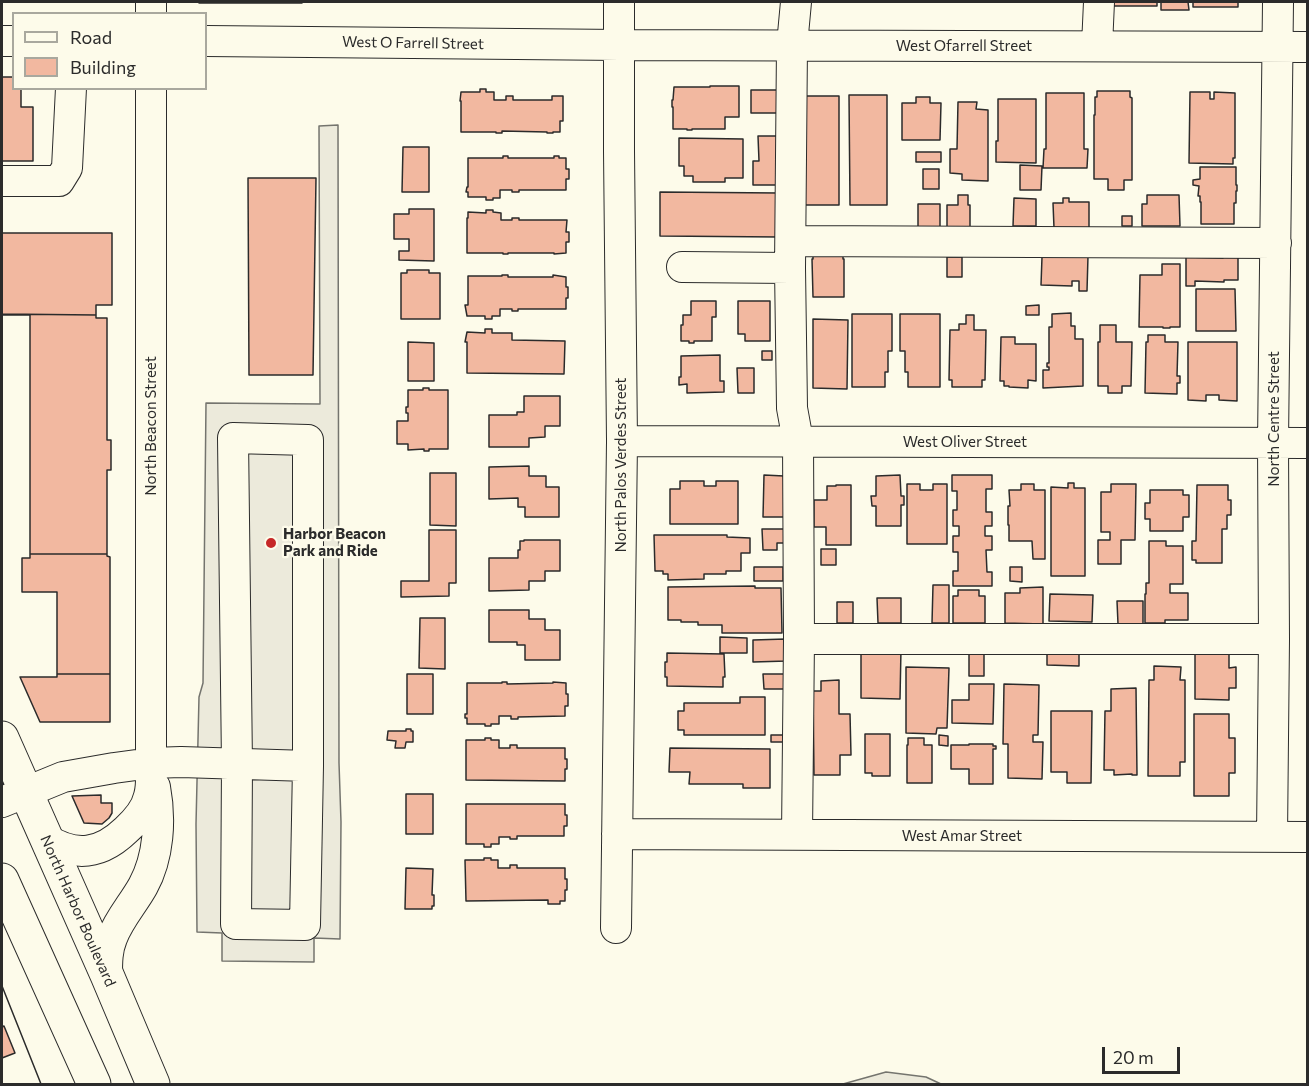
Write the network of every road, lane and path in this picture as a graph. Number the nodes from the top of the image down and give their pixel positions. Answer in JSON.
{"nodes":[{"id":1,"x":619,"y":2,"type":"edge"},
{"id":2,"x":796,"y":2,"type":"edge"},
{"id":3,"x":1099,"y":2,"type":"edge"},
{"id":4,"x":1278,"y":2,"type":"edge"},
{"id":5,"x":207,"y":41,"type":"edge"},
{"id":6,"x":620,"y":45,"type":"junction"},
{"id":7,"x":792,"y":45,"type":"junction"},
{"id":8,"x":1097,"y":46,"type":"junction"},
{"id":9,"x":1278,"y":47,"type":"junction"},
{"id":10,"x":1308,"y":47,"type":"edge"},
{"id":11,"x":70,"y":90,"type":"edge"},
{"id":12,"x":151,"y":90,"type":"edge"},
{"id":13,"x":2,"y":181,"type":"edge"},
{"id":14,"x":1276,"y":243,"type":"junction"},
{"id":15,"x":790,"y":255,"type":"junction"},
{"id":16,"x":682,"y":267,"type":"dead end"},
{"id":17,"x":622,"y":441,"type":"junction"},
{"id":18,"x":798,"y":441,"type":"junction"},
{"id":19,"x":1274,"y":443,"type":"junction"},
{"id":20,"x":1308,"y":443,"type":"edge"},
{"id":21,"x":799,"y":639,"type":"junction"},
{"id":22,"x":1274,"y":639,"type":"junction"},
{"id":23,"x":2,"y":738,"type":"edge"},
{"id":24,"x":151,"y":763,"type":"junction"},
{"id":25,"x":237,"y":765,"type":"junction"},
{"id":26,"x":308,"y":766,"type":"junction"},
{"id":27,"x":14,"y":797,"type":"edge"},
{"id":28,"x":617,"y":834,"type":"junction"},
{"id":29,"x":797,"y":835,"type":"junction"},
{"id":30,"x":1272,"y":837,"type":"junction"},
{"id":31,"x":1308,"y":837,"type":"edge"},
{"id":32,"x":46,"y":839,"type":"junction"},
{"id":33,"x":2,"y":880,"type":"edge"},
{"id":34,"x":616,"y":928,"type":"dead end"},
{"id":35,"x":107,"y":975,"type":"junction"},
{"id":36,"x":94,"y":1084,"type":"edge"},
{"id":37,"x":153,"y":1084,"type":"edge"}],
"edges":[{"from":1,"to":6,"type":"street","name":"North Palos Verdes Street"},
{"from":2,"to":7,"type":"street"},
{"from":3,"to":8,"type":"street"},
{"from":4,"to":9,"type":"street","name":"North Centre Street"},
{"from":5,"to":6,"type":"street","name":"West O Farrell Street"},
{"from":6,"to":7,"type":"street","name":"West Ofarrell Street"},
{"from":6,"to":17,"type":"street","name":"North Palos Verdes Street"},
{"from":7,"to":8,"type":"street","name":"West Ofarrell Street"},
{"from":7,"to":15,"type":"street"},
{"from":8,"to":9,"type":"street","name":"West Ofarrell Street"},
{"from":9,"to":10,"type":"street","name":"West Ofarrell Street"},
{"from":9,"to":14,"type":"street","name":"North Centre Street"},
{"from":11,"to":13,"type":"street"},
{"from":12,"to":24,"type":"street","name":"North Beacon Street"},
{"from":14,"to":15,"type":"street"},
{"from":14,"to":19,"type":"street","name":"North Centre Street"},
{"from":15,"to":16,"type":"street"},
{"from":15,"to":18,"type":"street"},
{"from":17,"to":18,"type":"street","name":"West Oliver Street"},
{"from":17,"to":28,"type":"street","name":"North Palos Verdes Street"},
{"from":18,"to":19,"type":"street","name":"West Oliver Street"},
{"from":18,"to":21,"type":"street"},
{"from":19,"to":20,"type":"street","name":"West Oliver Street"},
{"from":19,"to":22,"type":"street","name":"North Centre Street"},
{"from":21,"to":22,"type":"street"},
{"from":21,"to":29,"type":"street"},
{"from":22,"to":30,"type":"street","name":"North Centre Street"},
{"from":23,"to":27,"type":"main road","name":"North Harbor Boulevard"},
{"from":24,"to":25,"type":"street"},
{"from":24,"to":27,"type":"street"},
{"from":24,"to":32,"type":"street","name":"North Beacon Street"},
{"from":24,"to":35,"type":"street","name":"North Beacon Street"},
{"from":25,"to":26,"type":"street"},
{"from":25,"to":26,"type":"street"},
{"from":25,"to":26,"type":"street"},
{"from":27,"to":32,"type":"main road","name":"North Harbor Boulevard"},
{"from":28,"to":29,"type":"street","name":"West Amar Street"},
{"from":28,"to":34,"type":"street","name":"North Palos Verdes Street"},
{"from":29,"to":30,"type":"street","name":"West Amar Street"},
{"from":30,"to":31,"type":"street","name":"West Amar Street"},
{"from":32,"to":35,"type":"main road","name":"North Harbor Boulevard"},
{"from":33,"to":36,"type":"main road"},
{"from":35,"to":37,"type":"main road","name":"North Harbor Boulevard"}]}
